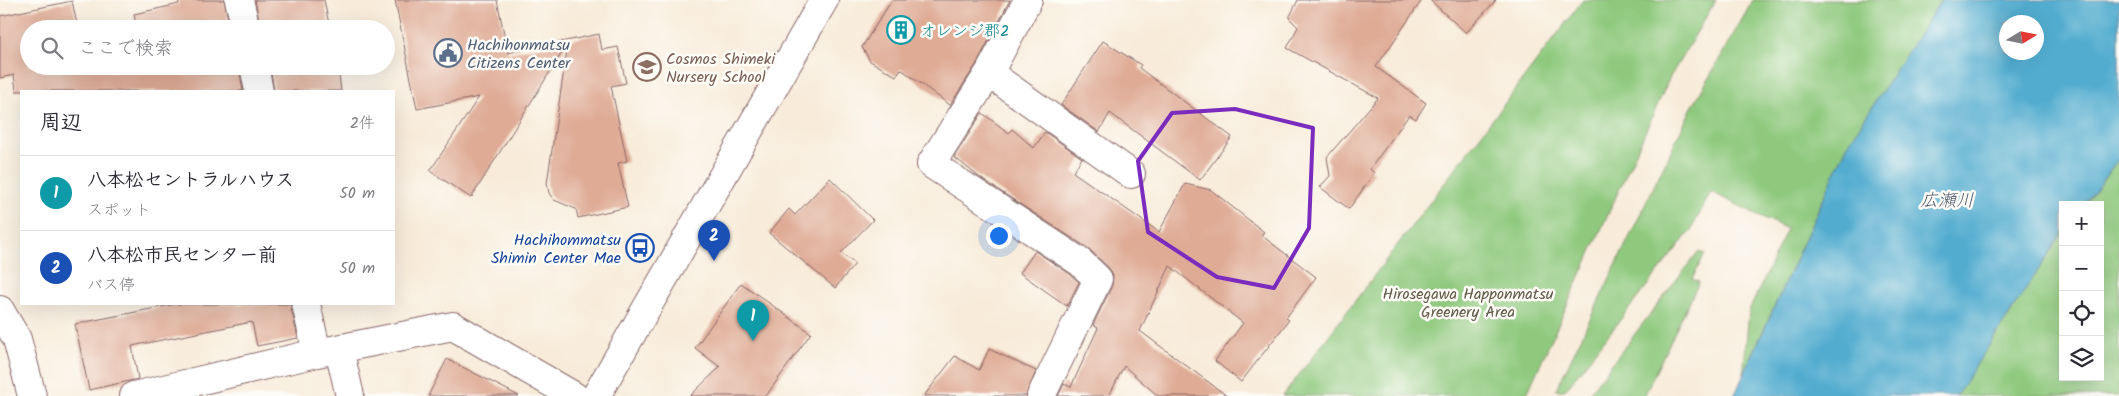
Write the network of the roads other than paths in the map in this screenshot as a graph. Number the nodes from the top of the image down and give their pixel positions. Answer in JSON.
{"nodes":[{"id":1,"x":239,"y":0,"type":"edge"},
{"id":2,"x":824,"y":0,"type":"edge"},
{"id":3,"x":1028,"y":0,"type":"edge"},
{"id":4,"x":244,"y":20,"type":"edge"},
{"id":5,"x":989,"y":73,"type":"junction"},
{"id":6,"x":256,"y":75,"type":"edge"},
{"id":7,"x":259,"y":90,"type":"edge"},
{"id":8,"x":1131,"y":174,"type":"dead end"},
{"id":9,"x":306,"y":305,"type":"edge"},
{"id":10,"x":0,"y":310,"type":"edge"},
{"id":11,"x":328,"y":351,"type":"junction"},
{"id":12,"x":32,"y":396,"type":"edge"},
{"id":13,"x":134,"y":396,"type":"edge"},
{"id":14,"x":350,"y":396,"type":"edge"},
{"id":15,"x":574,"y":396,"type":"edge"},
{"id":16,"x":596,"y":396,"type":"edge"},
{"id":17,"x":1041,"y":396,"type":"edge"}],
"edges":[{"from":1,"to":4,"type":"street"},
{"from":2,"to":16,"type":"street"},
{"from":3,"to":5,"type":"street"},
{"from":5,"to":8,"type":"street"},
{"from":5,"to":17,"type":"street"},
{"from":6,"to":7,"type":"street"},
{"from":9,"to":11,"type":"street"},
{"from":10,"to":12,"type":"street"},
{"from":11,"to":13,"type":"street"},
{"from":11,"to":14,"type":"street"},
{"from":11,"to":15,"type":"street"}]}
